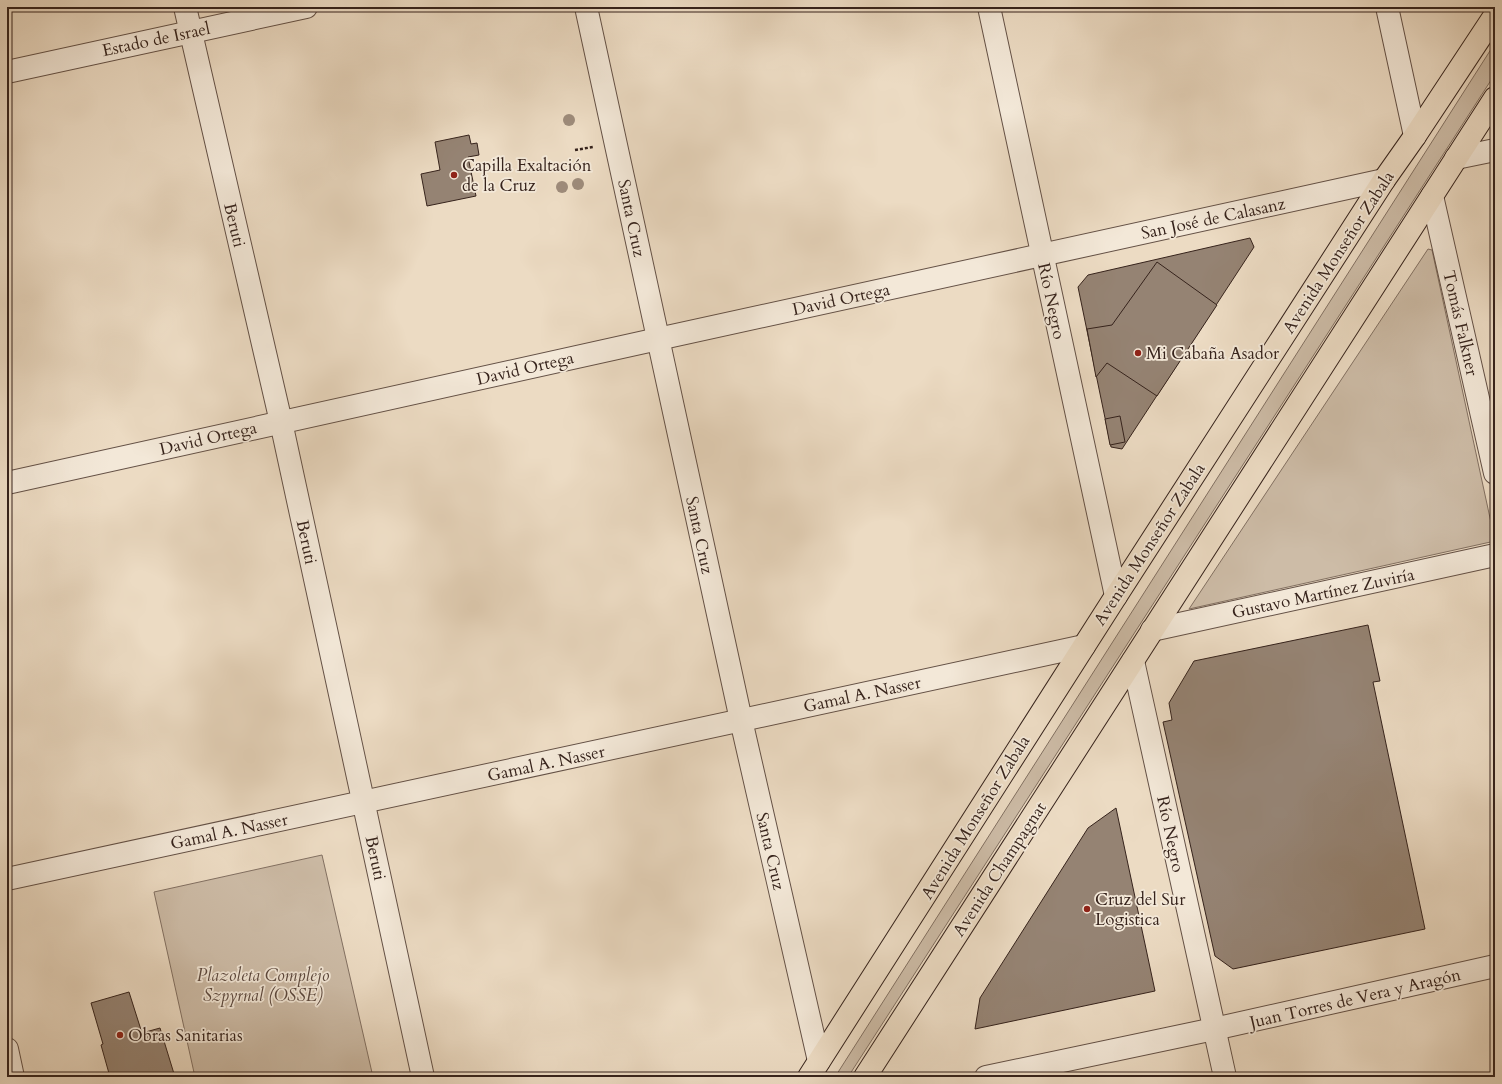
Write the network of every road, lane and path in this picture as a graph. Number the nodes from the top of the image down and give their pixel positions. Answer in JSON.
{"nodes":[{"id":1,"x":186,"y":7,"type":"edge"},
{"id":2,"x":306,"y":7,"type":"edge"},
{"id":3,"x":586,"y":7,"type":"edge"},
{"id":4,"x":988,"y":7,"type":"edge"},
{"id":5,"x":1387,"y":7,"type":"edge"},
{"id":6,"x":1495,"y":15,"type":"edge"},
{"id":7,"x":191,"y":32,"type":"junction"},
{"id":8,"x":7,"y":72,"type":"edge"},
{"id":9,"x":1495,"y":98,"type":"edge"},
{"id":10,"x":1415,"y":136,"type":"junction"},
{"id":11,"x":1495,"y":150,"type":"edge"},
{"id":12,"x":1456,"y":158,"type":"junction"},
{"id":13,"x":1384,"y":180,"type":"junction"},
{"id":14,"x":1432,"y":196,"type":"junction"},
{"id":15,"x":1042,"y":256,"type":"junction"},
{"id":16,"x":658,"y":339,"type":"junction"},
{"id":17,"x":281,"y":422,"type":"junction"},
{"id":18,"x":1495,"y":473,"type":"edge"},
{"id":19,"x":7,"y":483,"type":"edge"},
{"id":20,"x":1495,"y":555,"type":"edge"},
{"id":21,"x":1116,"y":596,"type":"junction"},
{"id":22,"x":1152,"y":630,"type":"junction"},
{"id":23,"x":1084,"y":646,"type":"junction"},
{"id":24,"x":1133,"y":661,"type":"junction"},
{"id":25,"x":741,"y":720,"type":"junction"},
{"id":26,"x":363,"y":802,"type":"junction"},
{"id":27,"x":7,"y":879,"type":"edge"},
{"id":28,"x":1495,"y":966,"type":"edge"},
{"id":29,"x":1214,"y":1029,"type":"junction"},
{"id":30,"x":7,"y":1049,"type":"edge"},
{"id":31,"x":814,"y":1069,"type":"edge"},
{"id":32,"x":13,"y":1077,"type":"edge"},
{"id":33,"x":423,"y":1077,"type":"edge"},
{"id":34,"x":866,"y":1077,"type":"edge"},
{"id":35,"x":986,"y":1077,"type":"edge"},
{"id":36,"x":1225,"y":1077,"type":"edge"}],
"edges":[{"from":1,"to":7,"type":"street","name":"Beruti"},
{"from":2,"to":7,"type":"street","name":"Estado de Israel"},
{"from":3,"to":16,"type":"street","name":"Santa Cruz"},
{"from":4,"to":15,"type":"street","name":"Río Negro"},
{"from":5,"to":10,"type":"street"},
{"from":6,"to":10,"type":"highway","name":"Avenida Monseñor Zabala"},
{"from":7,"to":8,"type":"street","name":"Estado de Israel"},
{"from":7,"to":17,"type":"street","name":"Beruti"},
{"from":9,"to":12,"type":"highway"},
{"from":10,"to":13,"type":"highway","name":"Avenida Monseñor Zabala"},
{"from":11,"to":12,"type":"street"},
{"from":12,"to":14,"type":"highway"},
{"from":13,"to":15,"type":"street","name":"San José de Calasanz"},
{"from":13,"to":21,"type":"highway","name":"Avenida Monseñor Zabala"},
{"from":14,"to":18,"type":"street","name":"Tomás Falkner"},
{"from":14,"to":22,"type":"highway"},
{"from":15,"to":16,"type":"street","name":"David Ortega"},
{"from":15,"to":21,"type":"street","name":"Río Negro"},
{"from":16,"to":17,"type":"street","name":"David Ortega"},
{"from":16,"to":25,"type":"street","name":"Santa Cruz"},
{"from":17,"to":19,"type":"street","name":"David Ortega"},
{"from":17,"to":26,"type":"street","name":"Beruti"},
{"from":20,"to":22,"type":"street","name":"Gustavo Martínez Zuviría"},
{"from":21,"to":23,"type":"highway","name":"Avenida Monseñor Zabala"},
{"from":22,"to":24,"type":"highway"},
{"from":23,"to":25,"type":"street","name":"Gamal A. Nasser"},
{"from":23,"to":31,"type":"highway","name":"Avenida Monseñor Zabala"},
{"from":24,"to":29,"type":"street","name":"Río Negro"},
{"from":24,"to":34,"type":"highway","name":"Avenida Champagnat"},
{"from":25,"to":26,"type":"street","name":"Gamal A. Nasser"},
{"from":25,"to":31,"type":"street","name":"Santa Cruz"},
{"from":26,"to":27,"type":"street","name":"Gamal A. Nasser"},
{"from":26,"to":33,"type":"street","name":"Beruti"},
{"from":28,"to":29,"type":"street","name":"Juan Torres de Vera y Aragón"},
{"from":29,"to":35,"type":"street","name":"Juan Torres de Vera y Aragón"},
{"from":29,"to":36,"type":"street","name":"Río Negro"},
{"from":30,"to":32,"type":"street"}]}
